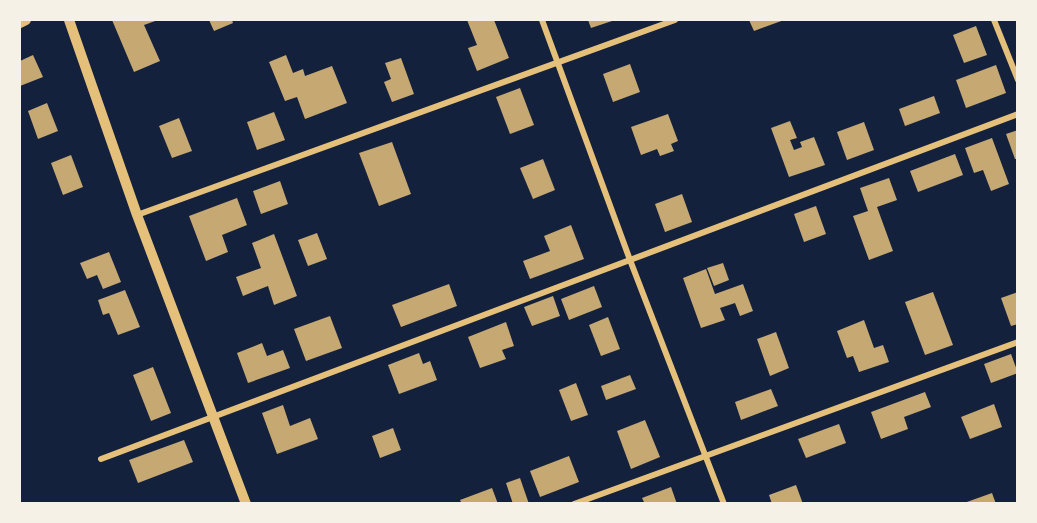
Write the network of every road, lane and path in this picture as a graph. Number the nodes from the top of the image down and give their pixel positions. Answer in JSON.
{"nodes":[{"id":1,"x":26,"y":20,"type":"edge"},
{"id":2,"x":69,"y":20,"type":"edge"},
{"id":3,"x":542,"y":20,"type":"edge"},
{"id":4,"x":675,"y":20,"type":"edge"},
{"id":5,"x":994,"y":20,"type":"edge"},
{"id":6,"x":20,"y":23,"type":"edge"},
{"id":7,"x":558,"y":63,"type":"junction"},
{"id":8,"x":1017,"y":80,"type":"edge"},
{"id":9,"x":1017,"y":114,"type":"edge"},
{"id":10,"x":137,"y":215,"type":"junction"},
{"id":11,"x":630,"y":260,"type":"junction"},
{"id":12,"x":1017,"y":342,"type":"edge"},
{"id":13,"x":212,"y":417,"type":"junction"},
{"id":14,"x":706,"y":455,"type":"junction"},
{"id":15,"x":101,"y":459,"type":"dead end"},
{"id":16,"x":246,"y":504,"type":"edge"},
{"id":17,"x":574,"y":504,"type":"edge"},
{"id":18,"x":724,"y":504,"type":"edge"}],
"edges":[{"from":1,"to":6,"type":"street"},
{"from":2,"to":10,"type":"street"},
{"from":3,"to":7,"type":"street"},
{"from":4,"to":7,"type":"street"},
{"from":5,"to":8,"type":"street"},
{"from":7,"to":10,"type":"street"},
{"from":7,"to":11,"type":"street"},
{"from":9,"to":11,"type":"street"},
{"from":10,"to":13,"type":"street"},
{"from":11,"to":13,"type":"street"},
{"from":11,"to":14,"type":"street"},
{"from":12,"to":14,"type":"street"},
{"from":13,"to":15,"type":"street"},
{"from":13,"to":16,"type":"street"},
{"from":14,"to":17,"type":"street"},
{"from":14,"to":18,"type":"street"}]}
